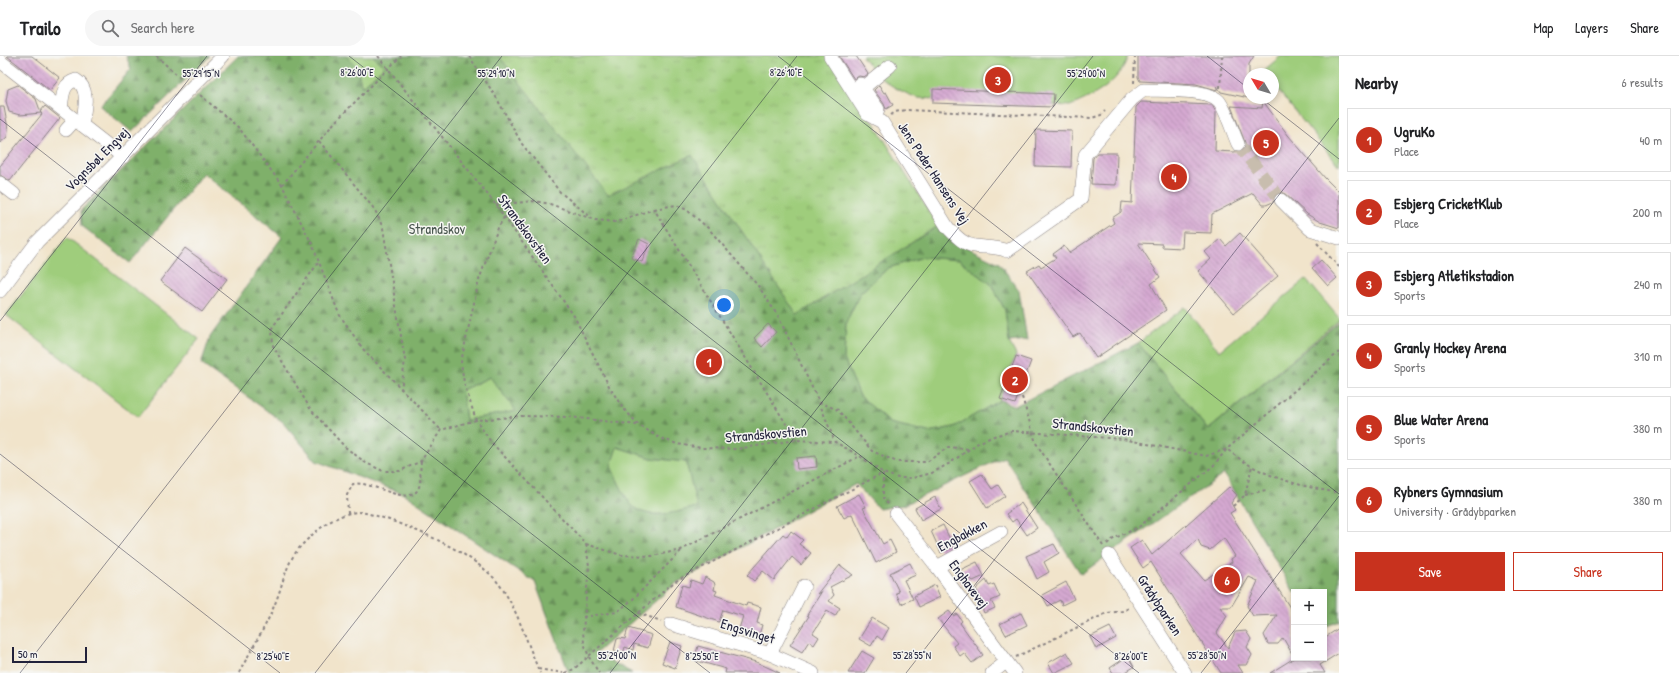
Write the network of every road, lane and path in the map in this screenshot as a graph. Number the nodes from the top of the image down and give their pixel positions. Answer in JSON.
{"nodes":[{"id":1,"x":156,"y":56,"type":"edge"},
{"id":2,"x":223,"y":56,"type":"edge"},
{"id":3,"x":378,"y":56,"type":"edge"},
{"id":4,"x":401,"y":56,"type":"edge"},
{"id":5,"x":469,"y":56,"type":"edge"},
{"id":6,"x":830,"y":56,"type":"edge"},
{"id":7,"x":1135,"y":56,"type":"edge"},
{"id":8,"x":1222,"y":56,"type":"edge"},
{"id":9,"x":0,"y":61,"type":"edge"},
{"id":10,"x":890,"y":66,"type":"dead end"},
{"id":11,"x":389,"y":67,"type":"junction"},
{"id":12,"x":192,"y":87,"type":"junction"},
{"id":13,"x":1130,"y":87,"type":"dead end"},
{"id":14,"x":1220,"y":89,"type":"dead end"},
{"id":15,"x":61,"y":108,"type":"junction"},
{"id":16,"x":1106,"y":111,"type":"dead end"},
{"id":17,"x":879,"y":120,"type":"junction"},
{"id":18,"x":79,"y":122,"type":"junction"},
{"id":19,"x":66,"y":130,"type":"dead end"},
{"id":20,"x":319,"y":141,"type":"junction"},
{"id":21,"x":1238,"y":144,"type":"tunnel mouth"},
{"id":22,"x":122,"y":157,"type":"junction"},
{"id":23,"x":0,"y":183,"type":"edge"},
{"id":24,"x":282,"y":185,"type":"junction"},
{"id":25,"x":14,"y":194,"type":"dead end"},
{"id":26,"x":1281,"y":200,"type":"tunnel mouth"},
{"id":27,"x":496,"y":205,"type":"junction"},
{"id":28,"x":654,"y":209,"type":"junction"},
{"id":29,"x":504,"y":217,"type":"junction"},
{"id":30,"x":595,"y":220,"type":"junction"},
{"id":31,"x":1339,"y":238,"type":"edge"},
{"id":32,"x":1315,"y":241,"type":"dead end"},
{"id":33,"x":318,"y":263,"type":"junction"},
{"id":34,"x":1339,"y":267,"type":"edge"},
{"id":35,"x":0,"y":291,"type":"edge"},
{"id":36,"x":1339,"y":352,"type":"edge"},
{"id":37,"x":401,"y":391,"type":"junction"},
{"id":38,"x":1022,"y":397,"type":"dead end"},
{"id":39,"x":819,"y":402,"type":"junction"},
{"id":40,"x":476,"y":420,"type":"junction"},
{"id":41,"x":639,"y":425,"type":"junction"},
{"id":42,"x":441,"y":430,"type":"junction"},
{"id":43,"x":1032,"y":431,"type":"junction"},
{"id":44,"x":796,"y":440,"type":"junction"},
{"id":45,"x":835,"y":442,"type":"junction"},
{"id":46,"x":970,"y":449,"type":"junction"},
{"id":47,"x":1227,"y":449,"type":"junction"},
{"id":48,"x":860,"y":456,"type":"junction"},
{"id":49,"x":420,"y":461,"type":"junction"},
{"id":50,"x":1252,"y":466,"type":"junction"},
{"id":51,"x":883,"y":473,"type":"junction"},
{"id":52,"x":1266,"y":490,"type":"dead end"},
{"id":53,"x":1339,"y":493,"type":"edge"},
{"id":54,"x":1245,"y":495,"type":"junction"},
{"id":55,"x":1233,"y":506,"type":"dead end"},
{"id":56,"x":348,"y":514,"type":"junction"},
{"id":57,"x":896,"y":514,"type":"joint"},
{"id":58,"x":1001,"y":532,"type":"dead end"},
{"id":59,"x":586,"y":544,"type":"junction"},
{"id":60,"x":681,"y":550,"type":"junction"},
{"id":61,"x":1106,"y":551,"type":"junction"},
{"id":62,"x":937,"y":567,"type":"junction"},
{"id":63,"x":804,"y":586,"type":"dead end"},
{"id":64,"x":1139,"y":602,"type":"junction"},
{"id":65,"x":638,"y":613,"type":"junction"},
{"id":66,"x":583,"y":617,"type":"junction"},
{"id":67,"x":671,"y":624,"type":"joint"},
{"id":68,"x":770,"y":654,"type":"junction"},
{"id":69,"x":589,"y":657,"type":"junction"},
{"id":70,"x":1006,"y":662,"type":"junction"},
{"id":71,"x":538,"y":669,"type":"junction"},
{"id":72,"x":239,"y":673,"type":"edge"},
{"id":73,"x":540,"y":673,"type":"edge"},
{"id":74,"x":564,"y":673,"type":"edge"},
{"id":75,"x":599,"y":673,"type":"edge"},
{"id":76,"x":813,"y":673,"type":"edge"},
{"id":77,"x":992,"y":673,"type":"edge"},
{"id":78,"x":1015,"y":673,"type":"edge"},
{"id":79,"x":1185,"y":673,"type":"edge"}],
"edges":[{"from":1,"to":12,"type":"path"},
{"from":2,"to":12,"type":"street","name":"Vognsbøl Engvej"},
{"from":3,"to":11,"type":"path","name":"Strandskovstien"},
{"from":4,"to":11,"type":"path"},
{"from":5,"to":30,"type":"path"},
{"from":6,"to":17,"type":"street","name":"Jens Peder Hansens Vej"},
{"from":7,"to":13,"type":"path"},
{"from":8,"to":14,"type":"path"},
{"from":9,"to":15,"type":"street"},
{"from":10,"to":17,"type":"street"},
{"from":11,"to":20,"type":"path"},
{"from":11,"to":27,"type":"path","name":"Strandskovstien"},
{"from":12,"to":22,"type":"street","name":"Vognsbøl Engvej"},
{"from":12,"to":24,"type":"path"},
{"from":15,"to":18,"type":"street"},
{"from":15,"to":18,"type":"street"},
{"from":16,"to":17,"type":"path"},
{"from":17,"to":21,"type":"street","name":"Jens Peder Hansens Vej"},
{"from":18,"to":19,"type":"street"},
{"from":18,"to":22,"type":"street"},
{"from":20,"to":24,"type":"path"},
{"from":20,"to":37,"type":"path"},
{"from":22,"to":35,"type":"street","name":"Vognsbøl Engvej"},
{"from":23,"to":25,"type":"street"},
{"from":24,"to":33,"type":"path"},
{"from":26,"to":31,"type":"street"},
{"from":27,"to":29,"type":"path","name":"Strandskovstien"},
{"from":27,"to":30,"type":"path"},
{"from":28,"to":30,"type":"path"},
{"from":28,"to":39,"type":"path"},
{"from":28,"to":44,"type":"path"},
{"from":29,"to":40,"type":"path"},
{"from":29,"to":41,"type":"path","name":"Strandskovstien"},
{"from":32,"to":34,"type":"path"},
{"from":33,"to":37,"type":"path"},
{"from":33,"to":49,"type":"path"},
{"from":36,"to":47,"type":"path","name":"Strandskovstien"},
{"from":37,"to":42,"type":"path"},
{"from":38,"to":43,"type":"path"},
{"from":39,"to":45,"type":"path"},
{"from":39,"to":46,"type":"path"},
{"from":40,"to":41,"type":"path"},
{"from":40,"to":42,"type":"path"},
{"from":40,"to":59,"type":"path"},
{"from":41,"to":44,"type":"path","name":"Strandskovstien"},
{"from":42,"to":49,"type":"path"},
{"from":43,"to":46,"type":"path","name":"Strandskovstien"},
{"from":43,"to":47,"type":"path","name":"Strandskovstien"},
{"from":43,"to":61,"type":"path"},
{"from":44,"to":45,"type":"path","name":"Strandskovstien"},
{"from":45,"to":48,"type":"path","name":"Strandskovstien"},
{"from":46,"to":51,"type":"path","name":"Strandskovstien"},
{"from":47,"to":50,"type":"path"},
{"from":47,"to":61,"type":"path"},
{"from":48,"to":51,"type":"path","name":"Strandskovstien"},
{"from":48,"to":60,"type":"path"},
{"from":49,"to":56,"type":"path"},
{"from":50,"to":53,"type":"path"},
{"from":50,"to":54,"type":"path"},
{"from":51,"to":57,"type":"path"},
{"from":51,"to":65,"type":"path"},
{"from":52,"to":54,"type":"path"},
{"from":54,"to":55,"type":"path"},
{"from":56,"to":71,"type":"path"},
{"from":56,"to":72,"type":"path"},
{"from":57,"to":62,"type":"street","name":"Enghavevej"},
{"from":58,"to":62,"type":"street","name":"Engbakken"},
{"from":59,"to":60,"type":"path"},
{"from":59,"to":66,"type":"path"},
{"from":60,"to":66,"type":"path"},
{"from":61,"to":64,"type":"street","name":"Grådybparken"},
{"from":62,"to":70,"type":"street","name":"Enghavevej"},
{"from":63,"to":68,"type":"street"},
{"from":64,"to":70,"type":"path"},
{"from":64,"to":79,"type":"street","name":"Grådybparken"},
{"from":65,"to":67,"type":"path"},
{"from":65,"to":69,"type":"path"},
{"from":66,"to":69,"type":"path"},
{"from":67,"to":68,"type":"street","name":"Engsvinget"},
{"from":68,"to":76,"type":"street","name":"Engsvinget"},
{"from":69,"to":74,"type":"path"},
{"from":69,"to":75,"type":"path"},
{"from":70,"to":77,"type":"street"},
{"from":70,"to":78,"type":"street","name":"Enghavevej"},
{"from":71,"to":73,"type":"path"},
{"from":71,"to":74,"type":"path"}]}
